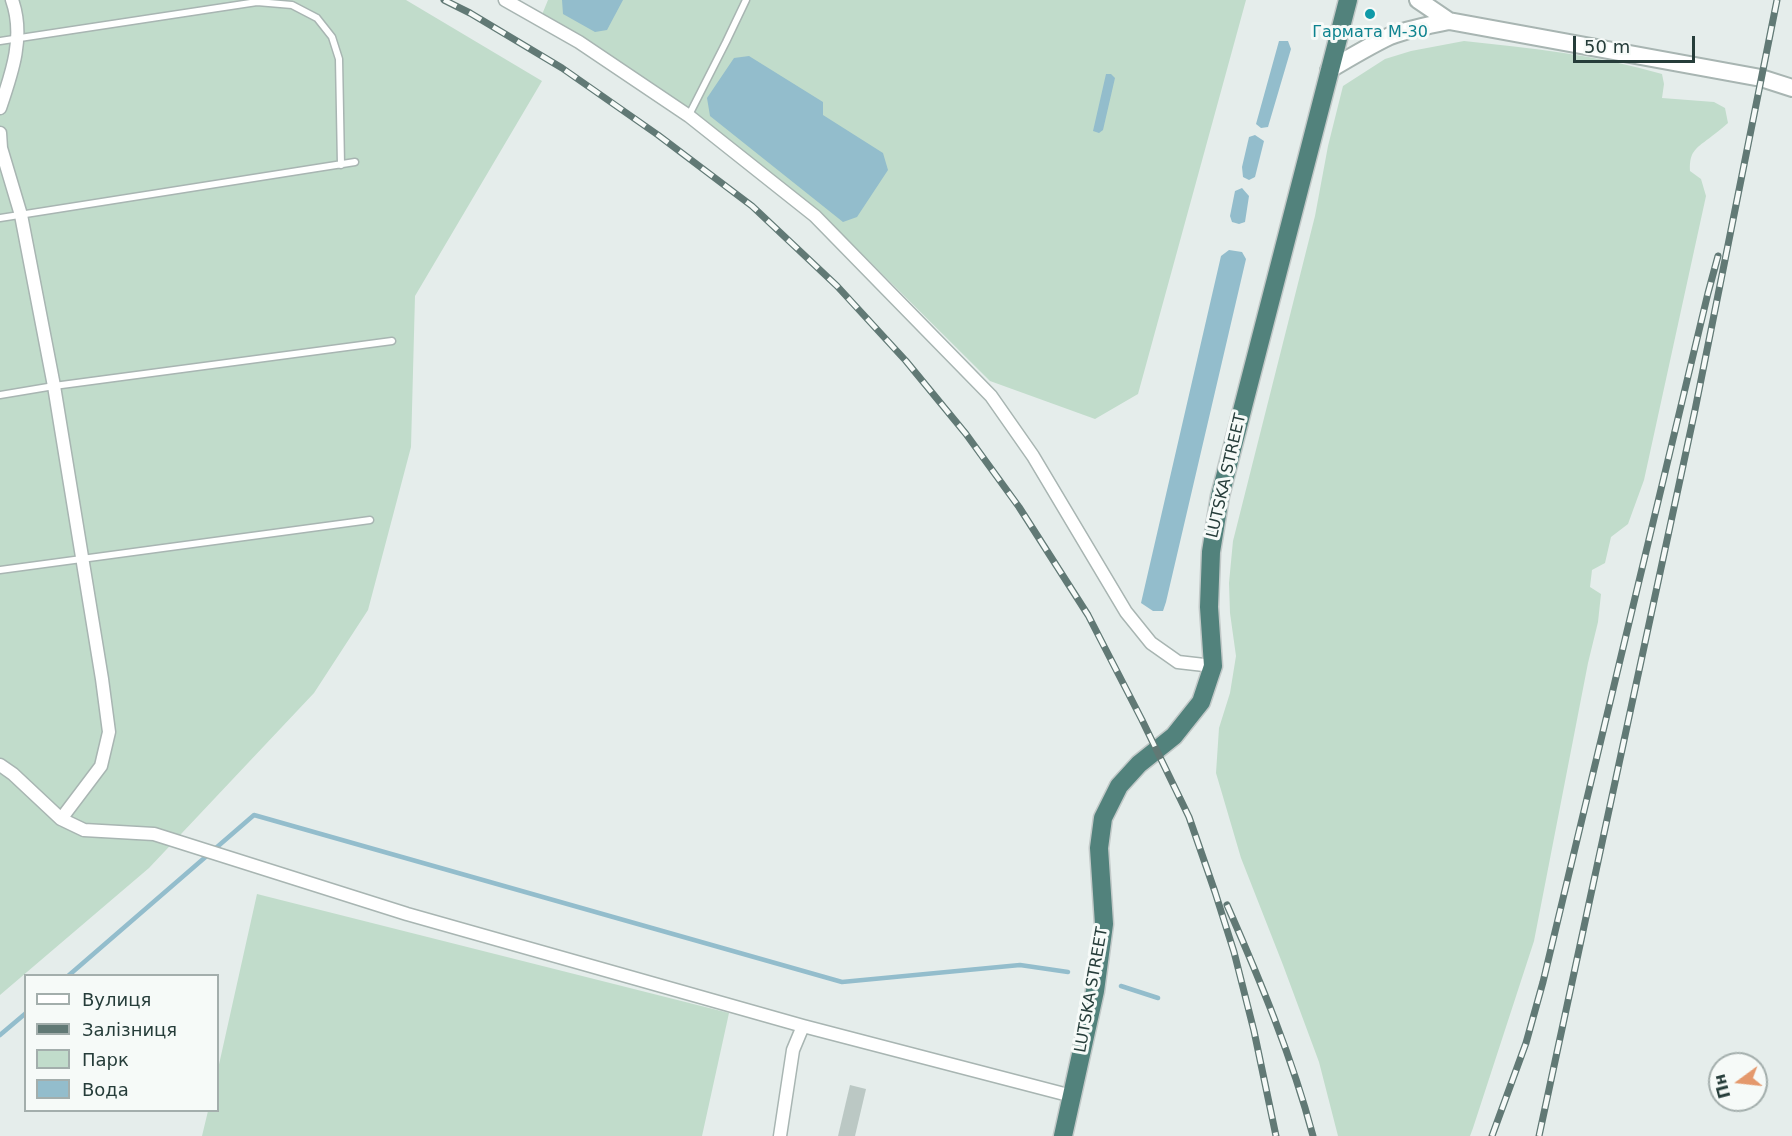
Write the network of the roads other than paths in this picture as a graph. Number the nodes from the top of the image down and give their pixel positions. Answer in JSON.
{"nodes":[{"id":1,"x":12,"y":0,"type":"edge"},
{"id":2,"x":505,"y":0,"type":"edge"},
{"id":3,"x":746,"y":0,"type":"edge"},
{"id":4,"x":1348,"y":0,"type":"edge"},
{"id":5,"x":1418,"y":0,"type":"edge"},
{"id":6,"x":1449,"y":21,"type":"junction"},
{"id":7,"x":18,"y":38,"type":"junction"},
{"id":8,"x":0,"y":40,"type":"edge"},
{"id":9,"x":1329,"y":70,"type":"junction"},
{"id":10,"x":1792,"y":88,"type":"edge"},
{"id":11,"x":0,"y":108,"type":"edge"},
{"id":12,"x":689,"y":116,"type":"junction"},
{"id":13,"x":0,"y":133,"type":"edge"},
{"id":14,"x":356,"y":162,"type":"dead end"},
{"id":15,"x":341,"y":165,"type":"junction"},
{"id":16,"x":21,"y":215,"type":"junction"},
{"id":17,"x":0,"y":218,"type":"edge"},
{"id":18,"x":393,"y":341,"type":"dead end"},
{"id":19,"x":54,"y":386,"type":"junction"},
{"id":20,"x":0,"y":395,"type":"edge"},
{"id":21,"x":370,"y":520,"type":"dead end"},
{"id":22,"x":82,"y":558,"type":"junction"},
{"id":23,"x":0,"y":570,"type":"edge"},
{"id":24,"x":1213,"y":666,"type":"junction"},
{"id":25,"x":0,"y":765,"type":"edge"},
{"id":26,"x":61,"y":819,"type":"junction"},
{"id":27,"x":803,"y":1026,"type":"junction"},
{"id":28,"x":1072,"y":1096,"type":"junction"},
{"id":29,"x":780,"y":1136,"type":"edge"},
{"id":30,"x":1063,"y":1136,"type":"edge"}],
"edges":[{"from":1,"to":7,"type":"street"},
{"from":2,"to":12,"type":"street"},
{"from":3,"to":12,"type":"lane"},
{"from":4,"to":9,"type":"highway","name":"LUTSKA STREET"},
{"from":5,"to":6,"type":"street"},
{"from":6,"to":9,"type":"street"},
{"from":6,"to":10,"type":"street"},
{"from":7,"to":8,"type":"lane"},
{"from":7,"to":11,"type":"street"},
{"from":7,"to":15,"type":"lane"},
{"from":9,"to":24,"type":"highway","name":"LUTSKA STREET"},
{"from":12,"to":24,"type":"street"},
{"from":13,"to":16,"type":"street"},
{"from":14,"to":15,"type":"lane"},
{"from":15,"to":16,"type":"lane"},
{"from":16,"to":17,"type":"lane"},
{"from":16,"to":19,"type":"street"},
{"from":18,"to":19,"type":"lane"},
{"from":19,"to":20,"type":"lane"},
{"from":19,"to":22,"type":"street"},
{"from":21,"to":22,"type":"lane"},
{"from":22,"to":23,"type":"lane"},
{"from":22,"to":26,"type":"street"},
{"from":24,"to":28,"type":"highway","name":"LUTSKA STREET"},
{"from":25,"to":26,"type":"street"},
{"from":26,"to":27,"type":"street"},
{"from":27,"to":28,"type":"street"},
{"from":27,"to":29,"type":"street"},
{"from":28,"to":30,"type":"highway","name":"LUTSKA STREET"}]}
